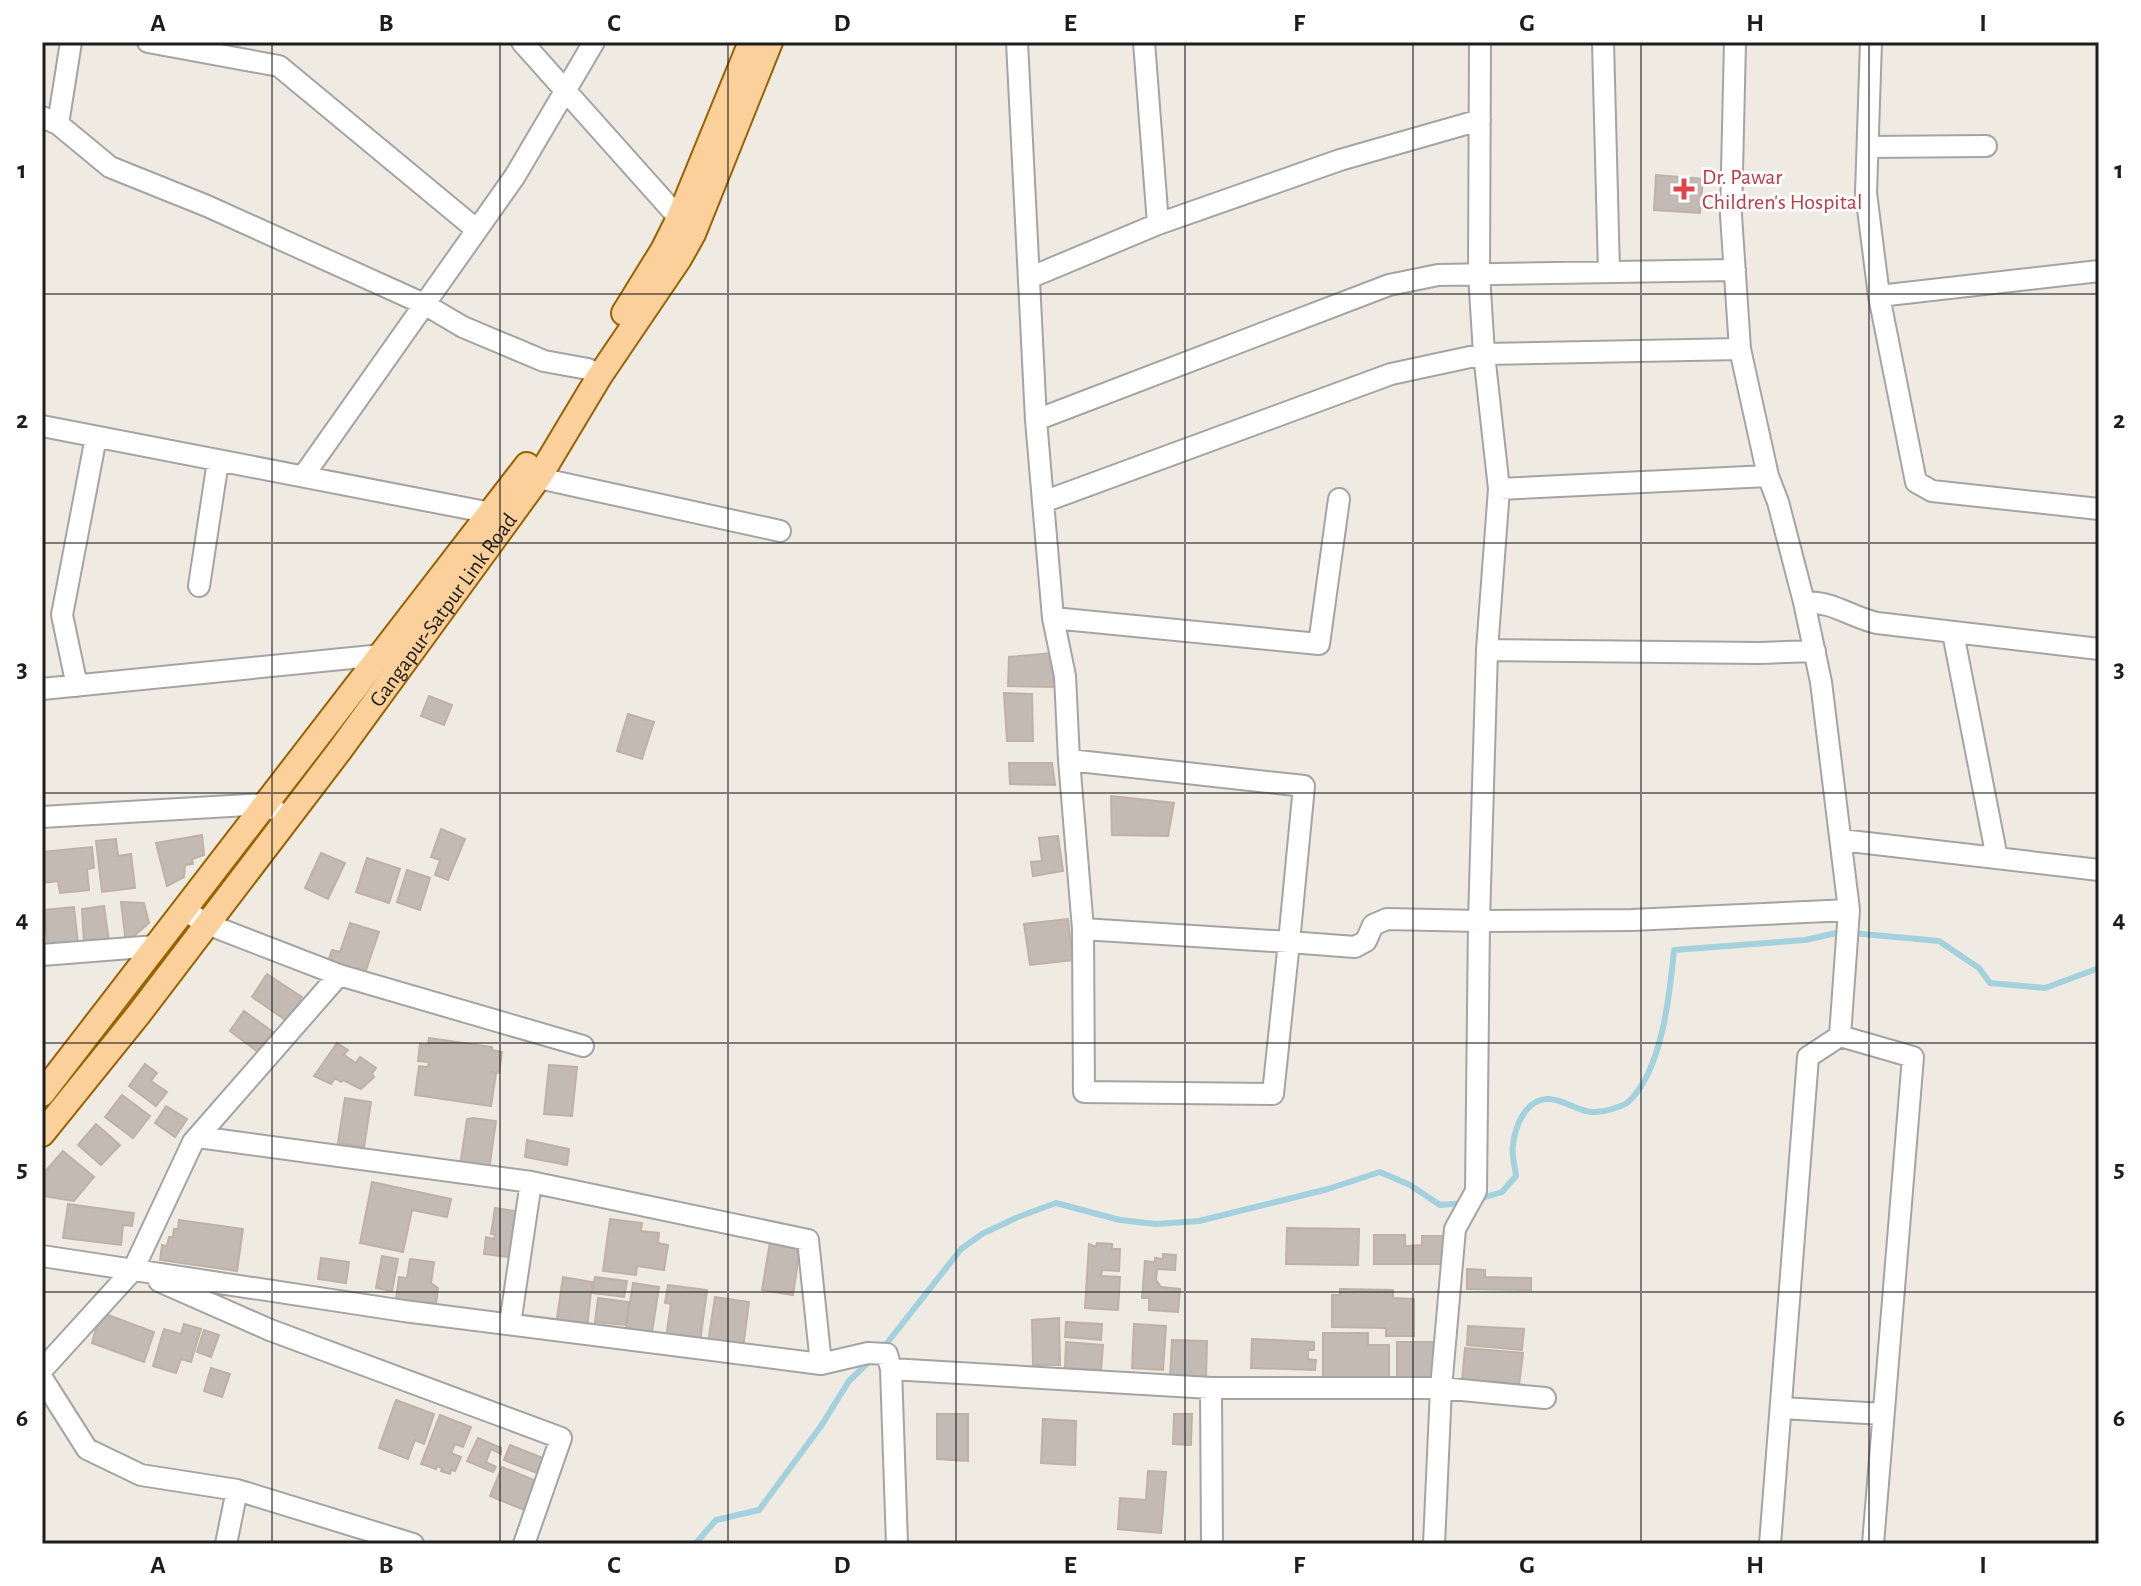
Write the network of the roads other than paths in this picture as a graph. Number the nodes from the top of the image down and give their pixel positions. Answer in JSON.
{"nodes":[{"id":1,"x":71,"y":42,"type":"edge"},
{"id":2,"x":148,"y":42,"type":"edge"},
{"id":3,"x":522,"y":42,"type":"edge"},
{"id":4,"x":594,"y":42,"type":"edge"},
{"id":5,"x":751,"y":42,"type":"edge"},
{"id":6,"x":770,"y":42,"type":"edge"},
{"id":7,"x":1017,"y":42,"type":"edge"},
{"id":8,"x":1144,"y":42,"type":"edge"},
{"id":9,"x":1480,"y":42,"type":"edge"},
{"id":10,"x":1603,"y":42,"type":"edge"},
{"id":11,"x":1735,"y":42,"type":"edge"},
{"id":12,"x":1871,"y":42,"type":"edge"},
{"id":13,"x":566,"y":92,"type":"junction"},
{"id":14,"x":50,"y":120,"type":"edge"},
{"id":15,"x":1480,"y":120,"type":"junction"},
{"id":16,"x":1986,"y":146,"type":"dead end"},
{"id":17,"x":1868,"y":147,"type":"junction"},
{"id":18,"x":679,"y":218,"type":"junction"},
{"id":19,"x":1158,"y":224,"type":"junction"},
{"id":20,"x":477,"y":230,"type":"junction"},
{"id":21,"x":1735,"y":270,"type":"junction"},
{"id":22,"x":2099,"y":271,"type":"edge"},
{"id":23,"x":1609,"y":272,"type":"junction"},
{"id":24,"x":1479,"y":274,"type":"junction"},
{"id":25,"x":1029,"y":278,"type":"junction"},
{"id":26,"x":1879,"y":296,"type":"junction"},
{"id":27,"x":424,"y":304,"type":"junction"},
{"id":28,"x":1740,"y":349,"type":"junction"},
{"id":29,"x":1484,"y":354,"type":"junction"},
{"id":30,"x":594,"y":373,"type":"junction"},
{"id":31,"x":1036,"y":420,"type":"junction"},
{"id":32,"x":42,"y":426,"type":"edge"},
{"id":33,"x":96,"y":437,"type":"junction"},
{"id":34,"x":218,"y":461,"type":"junction"},
{"id":35,"x":304,"y":475,"type":"junction"},
{"id":36,"x":530,"y":476,"type":"junction"},
{"id":37,"x":1768,"y":476,"type":"junction"},
{"id":38,"x":1499,"y":489,"type":"junction"},
{"id":39,"x":1339,"y":499,"type":"dead end"},
{"id":40,"x":1043,"y":502,"type":"junction"},
{"id":41,"x":2099,"y":509,"type":"edge"},
{"id":42,"x":491,"y":513,"type":"junction"},
{"id":43,"x":780,"y":531,"type":"dead end"},
{"id":44,"x":199,"y":586,"type":"dead end"},
{"id":45,"x":1804,"y":602,"type":"junction"},
{"id":46,"x":1053,"y":618,"type":"junction"},
{"id":47,"x":1953,"y":633,"type":"junction"},
{"id":48,"x":2099,"y":649,"type":"edge"},
{"id":49,"x":1487,"y":650,"type":"junction"},
{"id":50,"x":1815,"y":651,"type":"junction"},
{"id":51,"x":382,"y":655,"type":"junction"},
{"id":52,"x":77,"y":686,"type":"junction"},
{"id":53,"x":42,"y":689,"type":"edge"},
{"id":54,"x":1069,"y":760,"type":"junction"},
{"id":55,"x":266,"y":804,"type":"junction"},
{"id":56,"x":42,"y":817,"type":"edge"},
{"id":57,"x":287,"y":818,"type":"junction"},
{"id":58,"x":1841,"y":840,"type":"junction"},
{"id":59,"x":1997,"y":858,"type":"junction"},
{"id":60,"x":2099,"y":870,"type":"edge"},
{"id":61,"x":184,"y":910,"type":"junction"},
{"id":62,"x":1479,"y":921,"type":"junction"},
{"id":63,"x":207,"y":924,"type":"junction"},
{"id":64,"x":1848,"y":925,"type":"junction"},
{"id":65,"x":1083,"y":929,"type":"junction"},
{"id":66,"x":1289,"y":942,"type":"junction"},
{"id":67,"x":156,"y":946,"type":"junction"},
{"id":68,"x":42,"y":955,"type":"edge"},
{"id":69,"x":339,"y":975,"type":"junction"},
{"id":70,"x":1840,"y":1036,"type":"junction"},
{"id":71,"x":583,"y":1046,"type":"dead end"},
{"id":72,"x":42,"y":1094,"type":"edge"},
{"id":73,"x":42,"y":1134,"type":"edge"},
{"id":74,"x":198,"y":1137,"type":"junction"},
{"id":75,"x":531,"y":1182,"type":"junction"},
{"id":76,"x":42,"y":1256,"type":"edge"},
{"id":77,"x":133,"y":1270,"type":"junction"},
{"id":78,"x":510,"y":1324,"type":"junction"},
{"id":79,"x":882,"y":1359,"type":"junction"},
{"id":80,"x":821,"y":1364,"type":"junction"},
{"id":81,"x":42,"y":1370,"type":"edge"},
{"id":82,"x":42,"y":1378,"type":"edge"},
{"id":83,"x":1211,"y":1388,"type":"junction"},
{"id":84,"x":1441,"y":1388,"type":"junction"},
{"id":85,"x":1545,"y":1398,"type":"dead end"},
{"id":86,"x":1782,"y":1408,"type":"junction"},
{"id":87,"x":1883,"y":1414,"type":"junction"},
{"id":88,"x":237,"y":1490,"type":"junction"},
{"id":89,"x":226,"y":1544,"type":"edge"},
{"id":90,"x":413,"y":1544,"type":"edge"},
{"id":91,"x":524,"y":1544,"type":"edge"},
{"id":92,"x":897,"y":1544,"type":"edge"},
{"id":93,"x":1212,"y":1544,"type":"edge"},
{"id":94,"x":1434,"y":1544,"type":"edge"},
{"id":95,"x":1770,"y":1544,"type":"edge"},
{"id":96,"x":1873,"y":1544,"type":"edge"}],
"edges":[{"from":1,"to":14,"type":"street"},
{"from":2,"to":20,"type":"street"},
{"from":3,"to":13,"type":"street"},
{"from":4,"to":13,"type":"street"},
{"from":5,"to":18,"type":"main road","name":"Gangapur-Satpur Link Road"},
{"from":6,"to":30,"type":"main road","name":"Gangapur-Satpur Link Road"},
{"from":7,"to":25,"type":"street"},
{"from":8,"to":19,"type":"street"},
{"from":9,"to":15,"type":"street"},
{"from":10,"to":23,"type":"street"},
{"from":11,"to":21,"type":"street"},
{"from":12,"to":17,"type":"street"},
{"from":13,"to":18,"type":"street"},
{"from":13,"to":20,"type":"street"},
{"from":14,"to":27,"type":"street"},
{"from":15,"to":19,"type":"street"},
{"from":15,"to":24,"type":"street"},
{"from":16,"to":17,"type":"street"},
{"from":17,"to":26,"type":"street"},
{"from":18,"to":30,"type":"main road","name":"Gangapur-Satpur Link Road"},
{"from":19,"to":25,"type":"street"},
{"from":20,"to":27,"type":"street"},
{"from":21,"to":23,"type":"street"},
{"from":21,"to":28,"type":"street"},
{"from":22,"to":26,"type":"street"},
{"from":23,"to":24,"type":"street"},
{"from":24,"to":29,"type":"street"},
{"from":24,"to":31,"type":"street"},
{"from":25,"to":31,"type":"street"},
{"from":26,"to":41,"type":"street"},
{"from":27,"to":30,"type":"street"},
{"from":27,"to":35,"type":"street"},
{"from":28,"to":29,"type":"street"},
{"from":28,"to":37,"type":"street"},
{"from":29,"to":38,"type":"street"},
{"from":29,"to":40,"type":"street"},
{"from":30,"to":36,"type":"main road","name":"Gangapur-Satpur Link Road"},
{"from":31,"to":40,"type":"street"},
{"from":32,"to":33,"type":"street"},
{"from":33,"to":34,"type":"street"},
{"from":33,"to":52,"type":"street"},
{"from":34,"to":35,"type":"street"},
{"from":34,"to":44,"type":"street"},
{"from":35,"to":42,"type":"street"},
{"from":36,"to":42,"type":"main road","name":"Gangapur-Satpur Link Road"},
{"from":36,"to":43,"type":"street"},
{"from":36,"to":57,"type":"main road","name":"Gangapur-Satpur Link Road"},
{"from":37,"to":38,"type":"street"},
{"from":37,"to":45,"type":"street"},
{"from":38,"to":49,"type":"street"},
{"from":39,"to":46,"type":"street"},
{"from":40,"to":46,"type":"street"},
{"from":42,"to":51,"type":"main road","name":"Gangapur-Satpur Link Road"},
{"from":45,"to":47,"type":"street"},
{"from":45,"to":50,"type":"street"},
{"from":46,"to":54,"type":"street"},
{"from":47,"to":48,"type":"street"},
{"from":47,"to":59,"type":"street"},
{"from":49,"to":50,"type":"street"},
{"from":49,"to":62,"type":"street"},
{"from":50,"to":58,"type":"street"},
{"from":51,"to":52,"type":"street"},
{"from":51,"to":55,"type":"main road","name":"Gangapur-Satpur Link Road"},
{"from":52,"to":53,"type":"street"},
{"from":54,"to":65,"type":"street"},
{"from":54,"to":66,"type":"street"},
{"from":55,"to":56,"type":"street"},
{"from":55,"to":57,"type":"street"},
{"from":55,"to":61,"type":"main road","name":"Gangapur-Satpur Link Road"},
{"from":57,"to":63,"type":"main road","name":"Gangapur-Satpur Link Road"},
{"from":58,"to":59,"type":"street"},
{"from":58,"to":64,"type":"street"},
{"from":59,"to":60,"type":"street"},
{"from":61,"to":63,"type":"street"},
{"from":61,"to":67,"type":"main road","name":"Gangapur-Satpur Link Road"},
{"from":62,"to":64,"type":"street"},
{"from":62,"to":66,"type":"street"},
{"from":62,"to":84,"type":"street"},
{"from":63,"to":69,"type":"street"},
{"from":63,"to":73,"type":"main road","name":"Gangapur-Satpur Link Road"},
{"from":64,"to":70,"type":"street"},
{"from":65,"to":66,"type":"street"},
{"from":65,"to":66,"type":"street"},
{"from":67,"to":68,"type":"street"},
{"from":67,"to":72,"type":"main road","name":"Gangapur-Satpur Link Road"},
{"from":69,"to":71,"type":"street"},
{"from":69,"to":74,"type":"street"},
{"from":70,"to":86,"type":"street"},
{"from":70,"to":87,"type":"street"},
{"from":74,"to":75,"type":"street"},
{"from":74,"to":77,"type":"street"},
{"from":75,"to":78,"type":"street"},
{"from":75,"to":80,"type":"street"},
{"from":76,"to":77,"type":"street"},
{"from":77,"to":78,"type":"street"},
{"from":77,"to":81,"type":"street"},
{"from":77,"to":91,"type":"street"},
{"from":78,"to":80,"type":"street"},
{"from":79,"to":80,"type":"street"},
{"from":79,"to":83,"type":"street"},
{"from":79,"to":92,"type":"street"},
{"from":82,"to":88,"type":"street"},
{"from":83,"to":84,"type":"street"},
{"from":83,"to":93,"type":"street"},
{"from":84,"to":85,"type":"street"},
{"from":84,"to":94,"type":"street"},
{"from":86,"to":87,"type":"street"},
{"from":86,"to":95,"type":"street"},
{"from":87,"to":96,"type":"street"},
{"from":88,"to":89,"type":"street"},
{"from":88,"to":90,"type":"street"}]}
